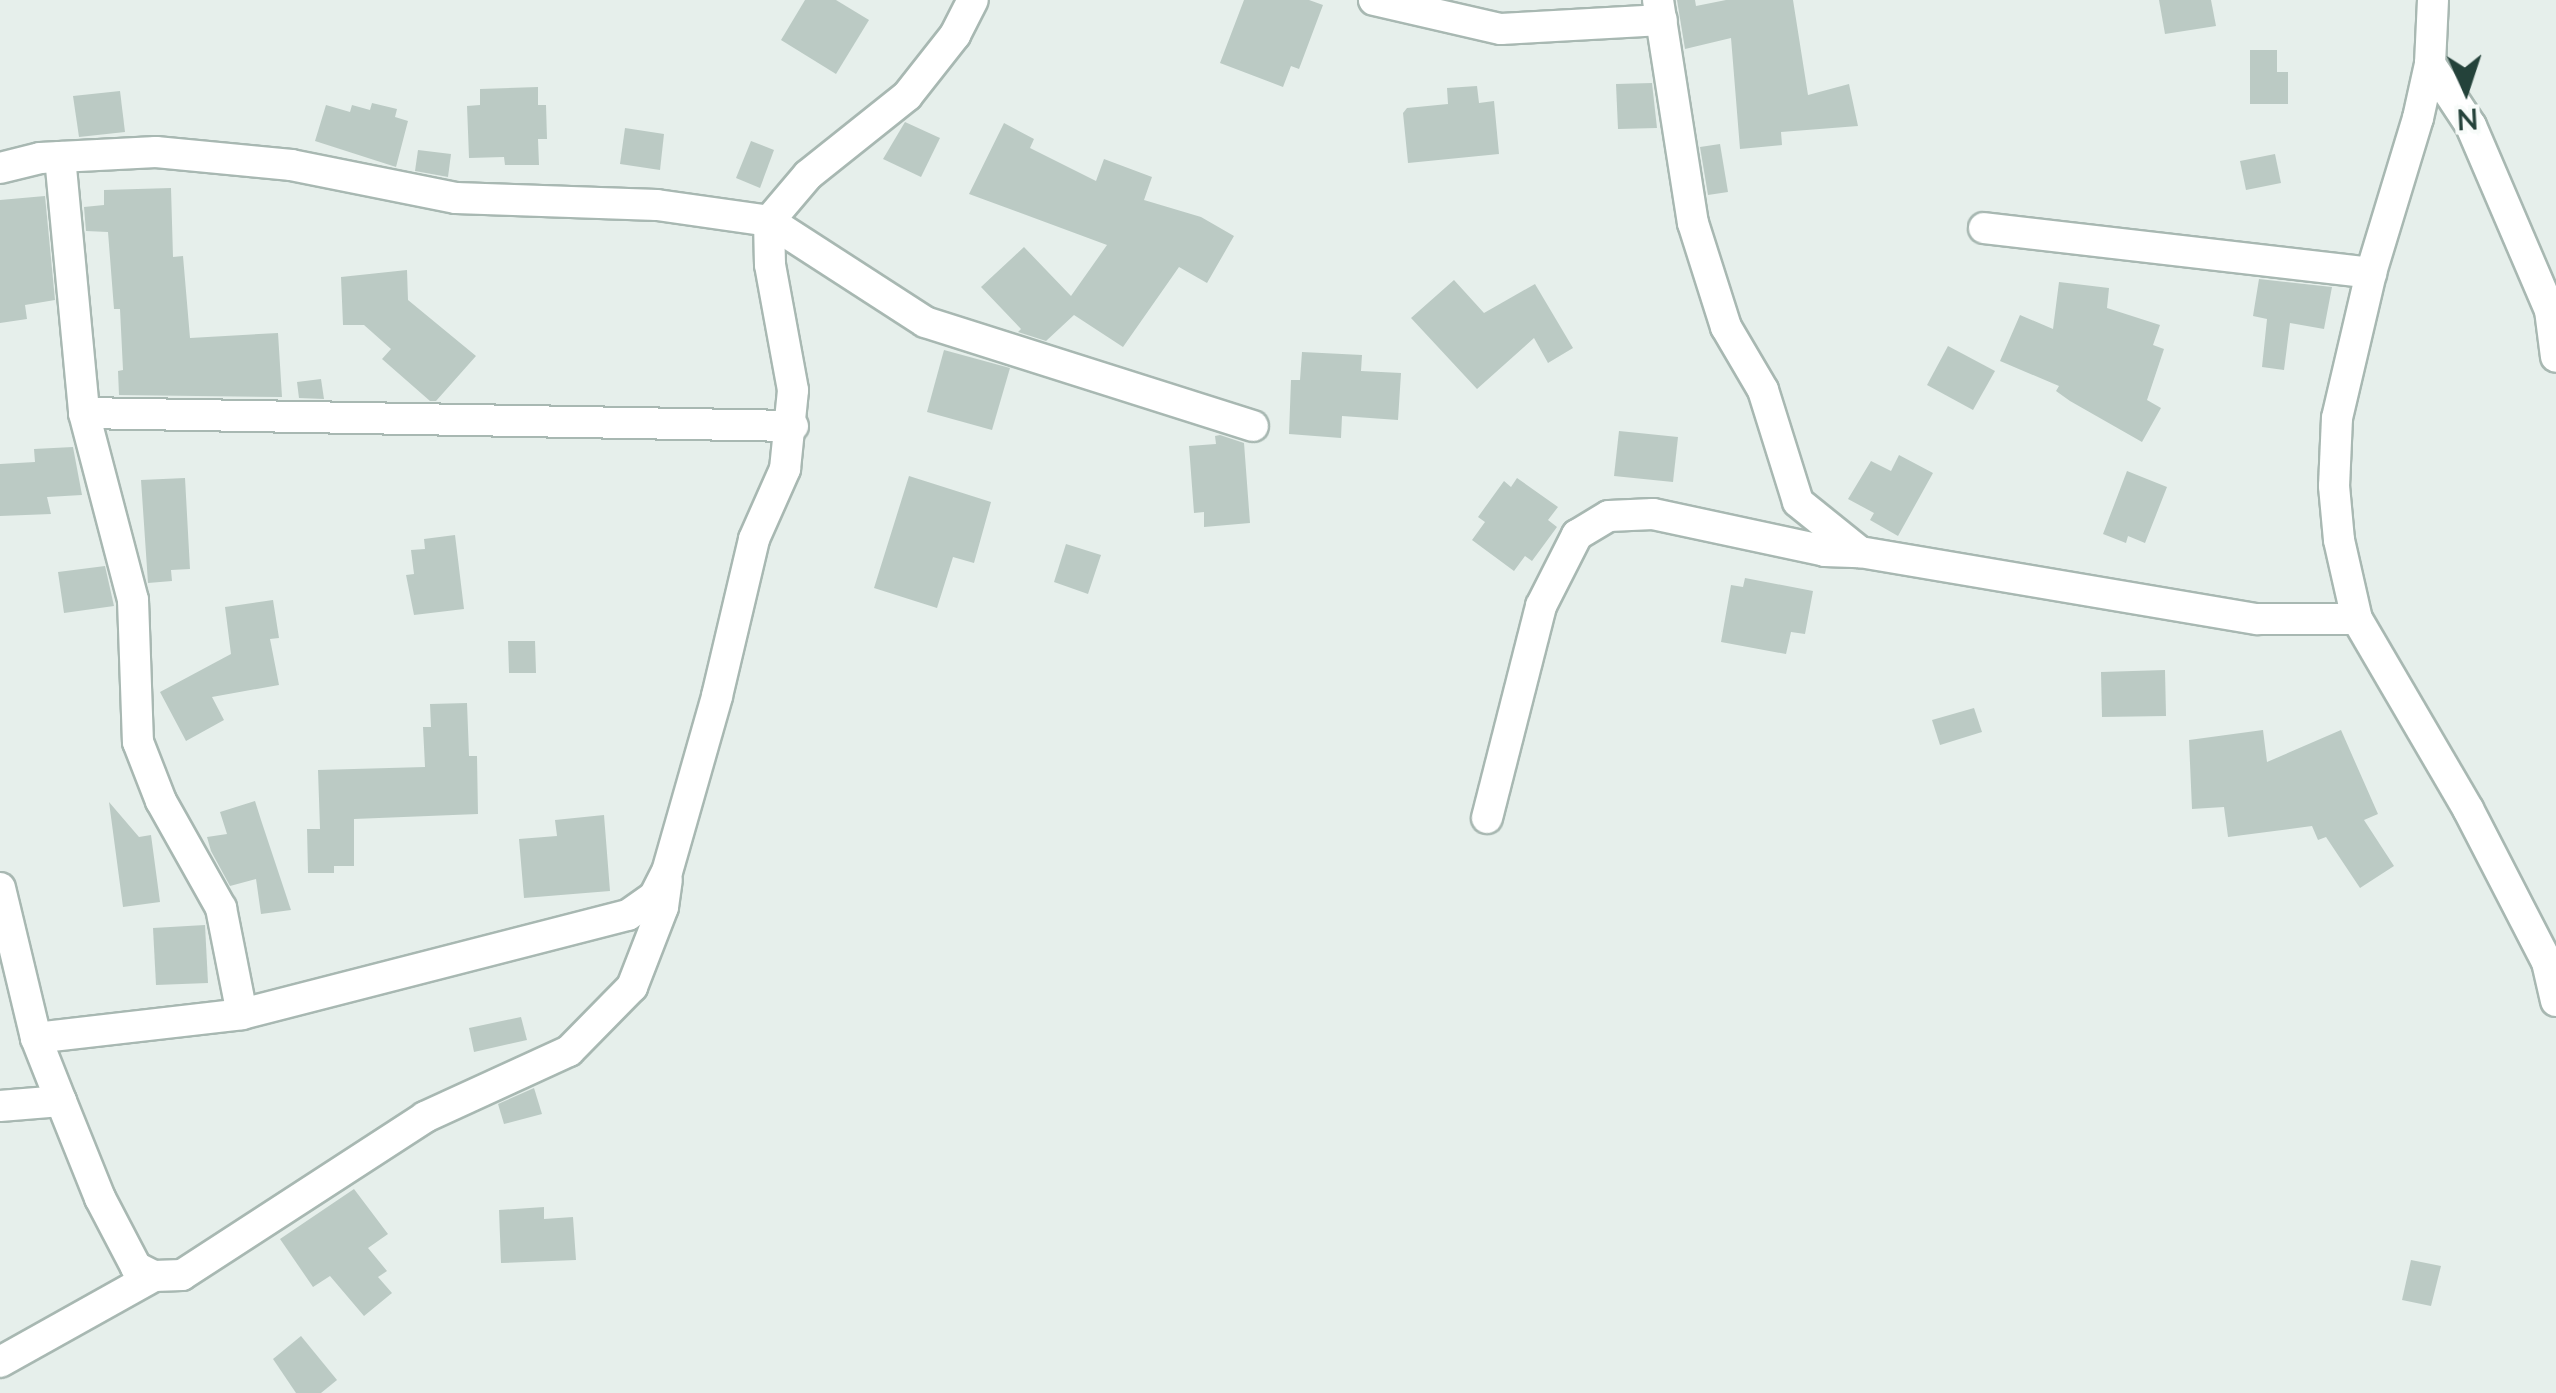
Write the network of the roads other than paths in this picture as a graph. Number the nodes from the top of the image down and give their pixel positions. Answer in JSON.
{"nodes":[{"id":1,"x":972,"y":0,"type":"edge"},
{"id":2,"x":1374,"y":0,"type":"edge"},
{"id":3,"x":2433,"y":0,"type":"edge"},
{"id":4,"x":1660,"y":10,"type":"edge"},
{"id":5,"x":2430,"y":64,"type":"junction"},
{"id":6,"x":60,"y":158,"type":"junction"},
{"id":7,"x":0,"y":168,"type":"edge"},
{"id":8,"x":769,"y":222,"type":"junction"},
{"id":9,"x":1984,"y":228,"type":"dead end"},
{"id":10,"x":2371,"y":274,"type":"junction"},
{"id":11,"x":2556,"y":357,"type":"edge"},
{"id":12,"x":84,"y":413,"type":"junction"},
{"id":13,"x":792,"y":426,"type":"junction"},
{"id":14,"x":1253,"y":426,"type":"dead end"},
{"id":15,"x":1860,"y":552,"type":"junction"},
{"id":16,"x":2357,"y":619,"type":"junction"},
{"id":17,"x":1486,"y":818,"type":"dead end"},
{"id":18,"x":668,"y":872,"type":"junction"},
{"id":19,"x":0,"y":888,"type":"edge"},
{"id":20,"x":2556,"y":1000,"type":"edge"},
{"id":21,"x":242,"y":1014,"type":"junction"},
{"id":22,"x":36,"y":1038,"type":"junction"},
{"id":23,"x":61,"y":1101,"type":"junction"},
{"id":24,"x":0,"y":1106,"type":"edge"},
{"id":25,"x":154,"y":1276,"type":"junction"},
{"id":26,"x":0,"y":1362,"type":"edge"}],
"edges":[{"from":1,"to":8,"type":"street"},
{"from":2,"to":4,"type":"street"},
{"from":3,"to":5,"type":"street"},
{"from":4,"to":15,"type":"street"},
{"from":5,"to":10,"type":"street"},
{"from":5,"to":11,"type":"street"},
{"from":6,"to":7,"type":"street"},
{"from":6,"to":8,"type":"street"},
{"from":6,"to":12,"type":"street"},
{"from":8,"to":13,"type":"street"},
{"from":8,"to":14,"type":"street"},
{"from":9,"to":10,"type":"street"},
{"from":10,"to":16,"type":"street"},
{"from":12,"to":13,"type":"street"},
{"from":12,"to":21,"type":"street"},
{"from":13,"to":18,"type":"street"},
{"from":15,"to":16,"type":"street"},
{"from":15,"to":17,"type":"street"},
{"from":16,"to":20,"type":"street"},
{"from":18,"to":21,"type":"street"},
{"from":18,"to":25,"type":"street"},
{"from":19,"to":22,"type":"street"},
{"from":21,"to":22,"type":"street"},
{"from":22,"to":23,"type":"street"},
{"from":23,"to":24,"type":"street"},
{"from":23,"to":25,"type":"street"},
{"from":25,"to":26,"type":"street"}]}
